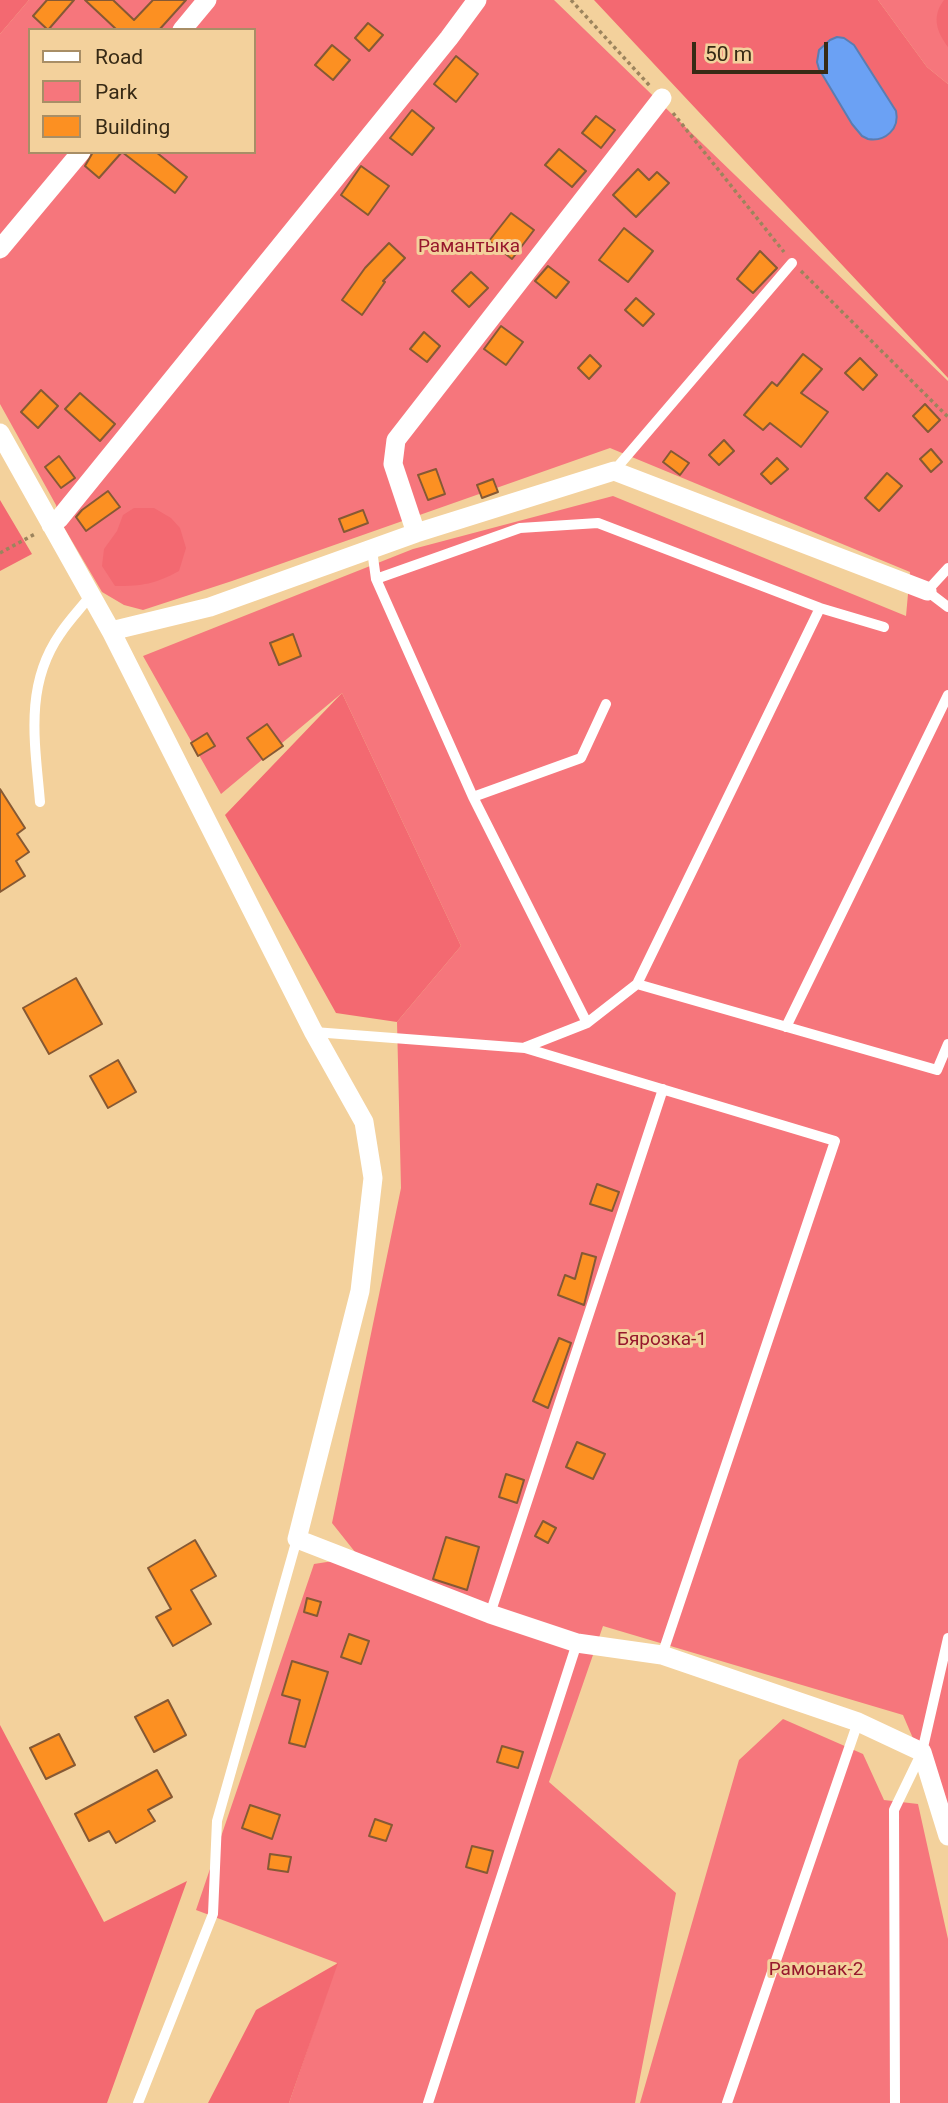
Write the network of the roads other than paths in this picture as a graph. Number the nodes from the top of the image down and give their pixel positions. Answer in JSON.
{"nodes":[{"id":1,"x":207,"y":0,"type":"edge"},
{"id":2,"x":477,"y":0,"type":"edge"},
{"id":3,"x":185,"y":28,"type":"edge"},
{"id":4,"x":662,"y":98,"type":"road end"},
{"id":5,"x":78,"y":154,"type":"edge"},
{"id":6,"x":0,"y":249,"type":"edge"},
{"id":7,"x":793,"y":263,"type":"road end"},
{"id":8,"x":0,"y":433,"type":"edge"},
{"id":9,"x":614,"y":471,"type":"junction"},
{"id":10,"x":51,"y":525,"type":"junction"},
{"id":11,"x":416,"y":533,"type":"junction"},
{"id":12,"x":372,"y":550,"type":"junction"},
{"id":13,"x":948,"y":568,"type":"edge"},
{"id":14,"x":376,"y":579,"type":"junction"},
{"id":15,"x":927,"y":591,"type":"junction"},
{"id":16,"x":91,"y":595,"type":"junction"},
{"id":17,"x":948,"y":607,"type":"edge"},
{"id":18,"x":820,"y":608,"type":"junction"},
{"id":19,"x":884,"y":627,"type":"dead end"},
{"id":20,"x":111,"y":631,"type":"junction"},
{"id":21,"x":948,"y":695,"type":"edge"},
{"id":22,"x":606,"y":704,"type":"dead end"},
{"id":23,"x":473,"y":797,"type":"junction"},
{"id":24,"x":40,"y":802,"type":"dead end"},
{"id":25,"x":637,"y":984,"type":"junction"},
{"id":26,"x":587,"y":1023,"type":"junction"},
{"id":27,"x":786,"y":1027,"type":"junction"},
{"id":28,"x":313,"y":1031,"type":"junction"},
{"id":29,"x":948,"y":1044,"type":"edge"},
{"id":30,"x":525,"y":1048,"type":"junction"},
{"id":31,"x":663,"y":1089,"type":"junction"},
{"id":32,"x":297,"y":1539,"type":"junction"},
{"id":33,"x":489,"y":1614,"type":"junction"},
{"id":34,"x":948,"y":1638,"type":"edge"},
{"id":35,"x":577,"y":1643,"type":"junction"},
{"id":36,"x":662,"y":1655,"type":"junction"},
{"id":37,"x":858,"y":1722,"type":"junction"},
{"id":38,"x":922,"y":1752,"type":"junction"},
{"id":39,"x":948,"y":1836,"type":"edge"},
{"id":40,"x":138,"y":2103,"type":"edge"},
{"id":41,"x":429,"y":2103,"type":"edge"},
{"id":42,"x":727,"y":2103,"type":"edge"},
{"id":43,"x":895,"y":2103,"type":"edge"}],
"edges":[{"from":1,"to":3,"type":"street"},
{"from":2,"to":10,"type":"street"},
{"from":4,"to":11,"type":"street"},
{"from":5,"to":6,"type":"street"},
{"from":7,"to":9,"type":"lane"},
{"from":8,"to":10,"type":"street"},
{"from":9,"to":11,"type":"street"},
{"from":9,"to":15,"type":"street"},
{"from":10,"to":16,"type":"street"},
{"from":11,"to":12,"type":"street"},
{"from":12,"to":14,"type":"lane"},
{"from":12,"to":20,"type":"street"},
{"from":13,"to":15,"type":"lane"},
{"from":14,"to":18,"type":"lane"},
{"from":14,"to":23,"type":"lane"},
{"from":15,"to":17,"type":"lane"},
{"from":16,"to":20,"type":"street"},
{"from":16,"to":24,"type":"lane"},
{"from":18,"to":19,"type":"lane"},
{"from":18,"to":25,"type":"lane"},
{"from":20,"to":28,"type":"street"},
{"from":21,"to":27,"type":"lane"},
{"from":22,"to":23,"type":"lane"},
{"from":23,"to":26,"type":"lane"},
{"from":25,"to":26,"type":"lane"},
{"from":25,"to":27,"type":"lane"},
{"from":26,"to":30,"type":"lane"},
{"from":27,"to":29,"type":"lane"},
{"from":28,"to":30,"type":"lane"},
{"from":28,"to":32,"type":"street"},
{"from":30,"to":31,"type":"lane"},
{"from":31,"to":33,"type":"lane"},
{"from":31,"to":36,"type":"lane"},
{"from":32,"to":33,"type":"street"},
{"from":32,"to":40,"type":"lane"},
{"from":33,"to":35,"type":"street"},
{"from":34,"to":38,"type":"lane"},
{"from":35,"to":36,"type":"street"},
{"from":35,"to":41,"type":"lane"},
{"from":36,"to":37,"type":"street"},
{"from":37,"to":38,"type":"street"},
{"from":37,"to":42,"type":"lane"},
{"from":38,"to":39,"type":"street"},
{"from":38,"to":43,"type":"lane"}]}
